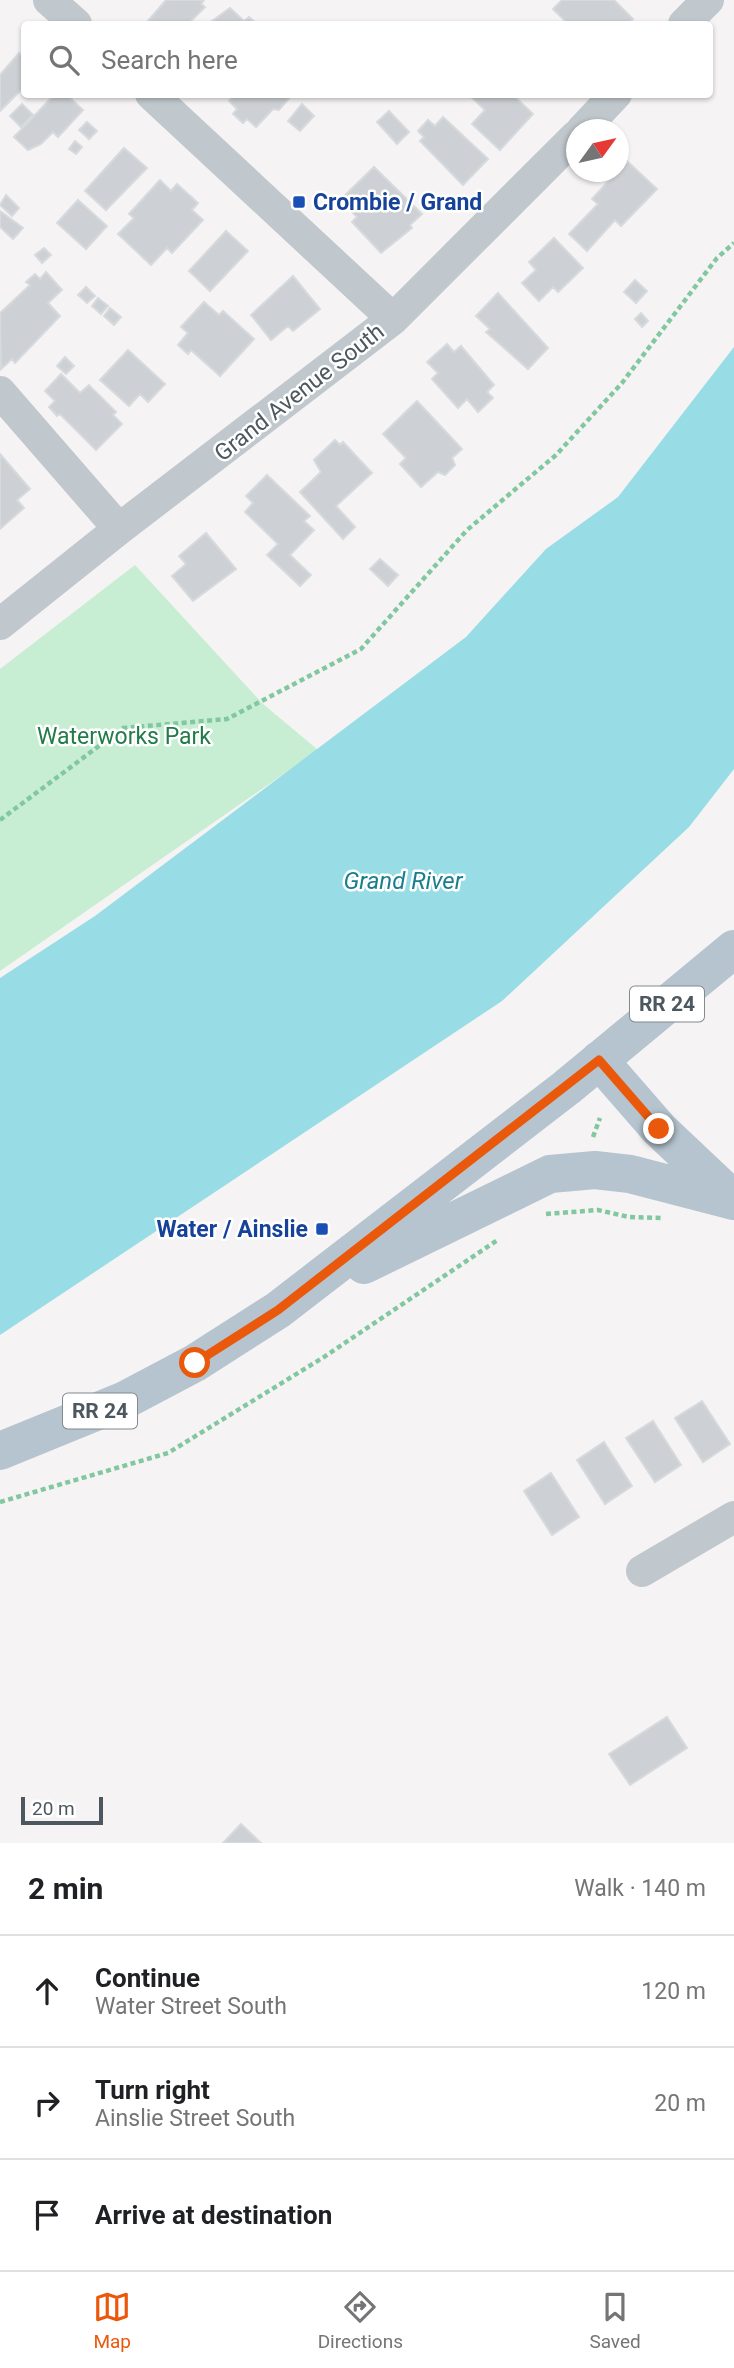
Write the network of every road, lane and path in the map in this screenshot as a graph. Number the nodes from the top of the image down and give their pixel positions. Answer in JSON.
{"nodes":[{"id":1,"x":49,"y":0,"type":"edge"},
{"id":2,"x":73,"y":21,"type":"edge"},
{"id":3,"x":155,"y":98,"type":"edge"},
{"id":4,"x":612,"y":98,"type":"edge"},
{"id":5,"x":592,"y":119,"type":"edge"},
{"id":6,"x":566,"y":146,"type":"edge"},
{"id":7,"x":734,"y":243,"type":"edge"},
{"id":8,"x":393,"y":319,"type":"junction"},
{"id":9,"x":0,"y":392,"type":"edge"},
{"id":10,"x":119,"y":529,"type":"junction"},
{"id":11,"x":4,"y":614,"type":"edge"},
{"id":12,"x":0,"y":820,"type":"edge"},
{"id":13,"x":734,"y":949,"type":"edge"},
{"id":14,"x":599,"y":1060,"type":"junction"},
{"id":15,"x":734,"y":1200,"type":"edge"},
{"id":16,"x":534,"y":1215,"type":"dead end"},
{"id":17,"x":629,"y":1217,"type":"dead end"},
{"id":18,"x":501,"y":1237,"type":"dead end"},
{"id":19,"x":278,"y":1310,"type":"junction"},
{"id":20,"x":0,"y":1451,"type":"edge"},
{"id":21,"x":0,"y":1503,"type":"edge"},
{"id":22,"x":734,"y":1517,"type":"edge"},
{"id":23,"x":642,"y":1571,"type":"dead end"}],
"edges":[{"from":1,"to":2,"type":"street"},
{"from":3,"to":8,"type":"street"},
{"from":4,"to":5,"type":"street"},
{"from":6,"to":8,"type":"street","name":"Grand Avenue South"},
{"from":7,"to":12,"type":"path"},
{"from":8,"to":10,"type":"street","name":"Grand Avenue South"},
{"from":9,"to":10,"type":"street"},
{"from":10,"to":11,"type":"street","name":"Grand Avenue South"},
{"from":13,"to":14,"type":"main road","number":"RR 24"},
{"from":14,"to":15,"type":"main road"},
{"from":14,"to":19,"type":"main road","number":"RR 24"},
{"from":15,"to":19,"type":"main road"},
{"from":16,"to":17,"type":"path"},
{"from":18,"to":21,"type":"path"},
{"from":19,"to":20,"type":"main road","number":"RR 24"},
{"from":22,"to":23,"type":"street"}]}
